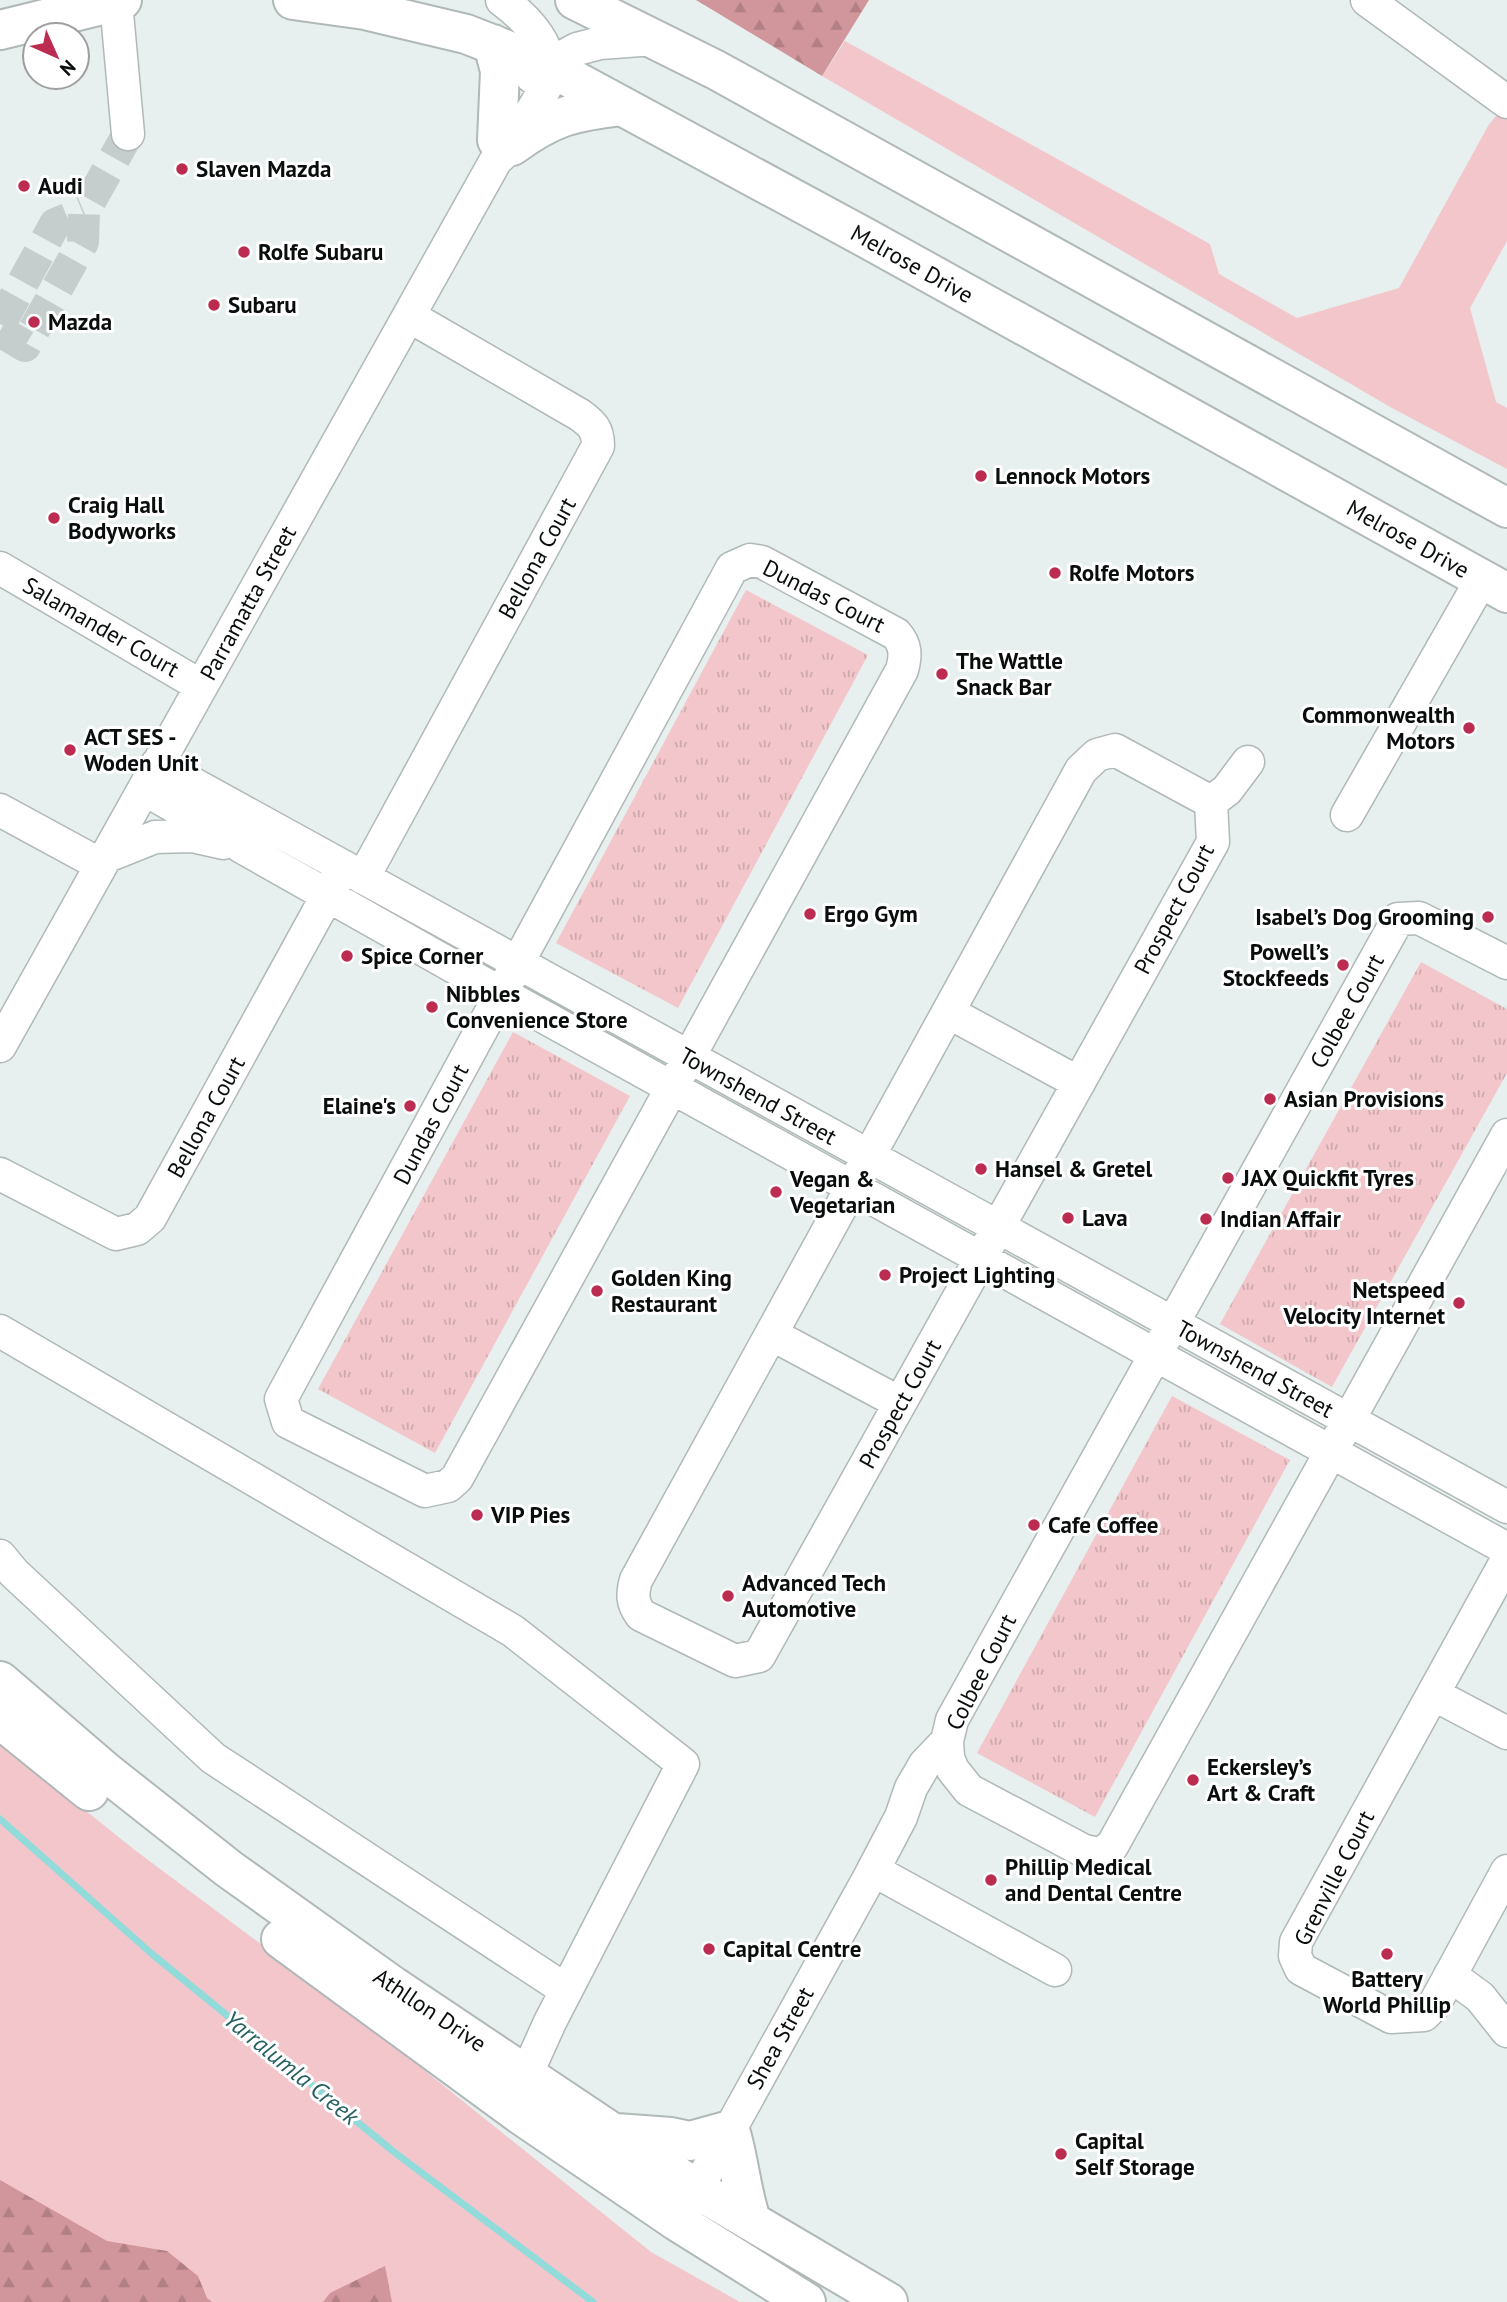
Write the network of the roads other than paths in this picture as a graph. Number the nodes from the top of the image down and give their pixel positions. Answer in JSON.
{"nodes":[{"id":1,"x":293,"y":0,"type":"edge"},
{"id":2,"x":502,"y":0,"type":"edge"},
{"id":3,"x":575,"y":0,"type":"edge"},
{"id":4,"x":1367,"y":0,"type":"edge"},
{"id":5,"x":119,"y":1,"type":"edge"},
{"id":6,"x":0,"y":30,"type":"edge"},
{"id":7,"x":654,"y":39,"type":"junction"},
{"id":8,"x":493,"y":44,"type":"junction"},
{"id":9,"x":548,"y":66,"type":"junction"},
{"id":10,"x":1507,"y":102,"type":"edge"},
{"id":11,"x":621,"y":106,"type":"junction"},
{"id":12,"x":128,"y":134,"type":"tunnel mouth"},
{"id":13,"x":502,"y":149,"type":"junction"},
{"id":14,"x":409,"y":316,"type":"junction"},
{"id":15,"x":1507,"y":508,"type":"edge"},
{"id":16,"x":0,"y":568,"type":"edge"},
{"id":17,"x":1494,"y":586,"type":"edge"},
{"id":18,"x":201,"y":686,"type":"junction"},
{"id":19,"x":1248,"y":762,"type":"dead end"},
{"id":20,"x":151,"y":776,"type":"junction"},
{"id":21,"x":1211,"y":802,"type":"junction"},
{"id":22,"x":0,"y":810,"type":"edge"},
{"id":23,"x":1347,"y":815,"type":"dead end"},
{"id":24,"x":242,"y":847,"type":"junction"},
{"id":25,"x":103,"y":861,"type":"junction"},
{"id":26,"x":353,"y":872,"type":"junction"},
{"id":27,"x":327,"y":895,"type":"junction"},
{"id":28,"x":517,"y":963,"type":"junction"},
{"id":29,"x":1507,"y":964,"type":"edge"},
{"id":30,"x":501,"y":993,"type":"junction"},
{"id":31,"x":948,"y":1012,"type":"junction"},
{"id":32,"x":0,"y":1045,"type":"edge"},
{"id":33,"x":689,"y":1057,"type":"junction"},
{"id":34,"x":1079,"y":1083,"type":"junction"},
{"id":35,"x":672,"y":1088,"type":"junction"},
{"id":36,"x":1507,"y":1135,"type":"edge"},
{"id":37,"x":868,"y":1156,"type":"junction"},
{"id":38,"x":0,"y":1174,"type":"edge"},
{"id":39,"x":852,"y":1187,"type":"junction"},
{"id":40,"x":998,"y":1227,"type":"junction"},
{"id":41,"x":981,"y":1258,"type":"junction"},
{"id":42,"x":1173,"y":1324,"type":"junction"},
{"id":43,"x":0,"y":1331,"type":"edge"},
{"id":44,"x":771,"y":1334,"type":"junction"},
{"id":45,"x":1155,"y":1355,"type":"junction"},
{"id":46,"x":900,"y":1403,"type":"junction"},
{"id":47,"x":1349,"y":1420,"type":"junction"},
{"id":48,"x":1331,"y":1452,"type":"junction"},
{"id":49,"x":1507,"y":1507,"type":"edge"},
{"id":50,"x":1507,"y":1549,"type":"edge"},
{"id":51,"x":0,"y":1556,"type":"edge"},
{"id":52,"x":1507,"y":1560,"type":"edge"},
{"id":53,"x":0,"y":1681,"type":"edge"},
{"id":54,"x":1433,"y":1693,"type":"junction"},
{"id":55,"x":0,"y":1719,"type":"edge"},
{"id":56,"x":1507,"y":1733,"type":"edge"},
{"id":57,"x":947,"y":1741,"type":"junction"},
{"id":58,"x":969,"y":1790,"type":"junction"},
{"id":59,"x":901,"y":1817,"type":"junction"},
{"id":60,"x":873,"y":1870,"type":"junction"},
{"id":61,"x":1507,"y":1871,"type":"edge"},
{"id":62,"x":1055,"y":1970,"type":"dead end"},
{"id":63,"x":1450,"y":1975,"type":"junction"},
{"id":64,"x":566,"y":1990,"type":"junction"},
{"id":65,"x":1507,"y":2031,"type":"edge"},
{"id":66,"x":527,"y":2073,"type":"junction"},
{"id":67,"x":521,"y":2115,"type":"junction"},
{"id":68,"x":730,"y":2130,"type":"junction"},
{"id":69,"x":614,"y":2133,"type":"junction"},
{"id":70,"x":698,"y":2190,"type":"junction"},
{"id":71,"x":751,"y":2220,"type":"junction"},
{"id":72,"x":678,"y":2222,"type":"junction"},
{"id":73,"x":806,"y":2302,"type":"edge"},
{"id":74,"x":888,"y":2302,"type":"edge"}],
"edges":[{"from":1,"to":8,"type":"main road","name":"Melrose Drive"},
{"from":2,"to":9,"type":"street"},
{"from":3,"to":7,"type":"main road"},
{"from":4,"to":10,"type":"street"},
{"from":5,"to":6,"type":"main road"},
{"from":5,"to":12,"type":"street"},
{"from":7,"to":9,"type":"street"},
{"from":7,"to":15,"type":"main road"},
{"from":8,"to":9,"type":"main road","name":"Melrose Drive"},
{"from":8,"to":13,"type":"main road"},
{"from":9,"to":11,"type":"main road","name":"Melrose Drive"},
{"from":9,"to":13,"type":"street","name":"Parramatta Street"},
{"from":11,"to":13,"type":"main road"},
{"from":11,"to":17,"type":"main road","name":"Melrose Drive"},
{"from":13,"to":14,"type":"street","name":"Parramatta Street"},
{"from":14,"to":18,"type":"street","name":"Parramatta Street"},
{"from":14,"to":26,"type":"street","name":"Bellona Court"},
{"from":16,"to":18,"type":"street","name":"Salamander Court"},
{"from":17,"to":23,"type":"street"},
{"from":18,"to":20,"type":"street","name":"Parramatta Street"},
{"from":19,"to":21,"type":"street"},
{"from":20,"to":24,"type":"street","name":"Townshend Street"},
{"from":20,"to":25,"type":"street","name":"Parramatta Street"},
{"from":20,"to":26,"type":"street","name":"Townshend Street"},
{"from":21,"to":31,"type":"street","name":"Prospect Court"},
{"from":21,"to":34,"type":"street","name":"Prospect Court"},
{"from":22,"to":25,"type":"street"},
{"from":24,"to":25,"type":"street","name":"Townshend Street"},
{"from":24,"to":27,"type":"street","name":"Townshend Street"},
{"from":25,"to":32,"type":"street","name":"Parramatta Street"},
{"from":26,"to":27,"type":"street","name":"Bellona Court"},
{"from":26,"to":28,"type":"street","name":"Townshend Street"},
{"from":27,"to":30,"type":"street","name":"Townshend Street"},
{"from":27,"to":38,"type":"street","name":"Bellona Court"},
{"from":28,"to":30,"type":"street","name":"Dundas Court"},
{"from":28,"to":33,"type":"street","name":"Townshend Street"},
{"from":28,"to":33,"type":"street","name":"Dundas Court"},
{"from":29,"to":42,"type":"street","name":"Colbee Court"},
{"from":30,"to":35,"type":"street","name":"Townshend Street"},
{"from":30,"to":35,"type":"street","name":"Dundas Court"},
{"from":31,"to":34,"type":"street"},
{"from":31,"to":37,"type":"street","name":"Prospect Court"},
{"from":33,"to":35,"type":"street","name":"Dundas Court"},
{"from":33,"to":37,"type":"street","name":"Townshend Street"},
{"from":34,"to":40,"type":"street","name":"Prospect Court"},
{"from":35,"to":39,"type":"street","name":"Townshend Street"},
{"from":36,"to":47,"type":"street","name":"Colbee Court"},
{"from":37,"to":39,"type":"street","name":"Prospect Court"},
{"from":37,"to":40,"type":"street","name":"Townshend Street"},
{"from":39,"to":41,"type":"street","name":"Townshend Street"},
{"from":39,"to":44,"type":"street","name":"Prospect Court"},
{"from":40,"to":41,"type":"street","name":"Prospect Court"},
{"from":40,"to":42,"type":"street","name":"Townshend Street"},
{"from":41,"to":45,"type":"street","name":"Townshend Street"},
{"from":41,"to":46,"type":"street","name":"Prospect Court"},
{"from":42,"to":45,"type":"street","name":"Colbee Court"},
{"from":42,"to":47,"type":"street","name":"Townshend Street"},
{"from":43,"to":64,"type":"street"},
{"from":44,"to":46,"type":"street"},
{"from":44,"to":46,"type":"street","name":"Prospect Court"},
{"from":45,"to":48,"type":"street","name":"Townshend Street"},
{"from":45,"to":57,"type":"street","name":"Colbee Court"},
{"from":47,"to":48,"type":"street","name":"Colbee Court"},
{"from":47,"to":49,"type":"street","name":"Townshend Street"},
{"from":48,"to":50,"type":"street","name":"Townshend Street"},
{"from":48,"to":58,"type":"street","name":"Colbee Court"},
{"from":51,"to":64,"type":"street"},
{"from":52,"to":54,"type":"street","name":"Grenville Court"},
{"from":53,"to":66,"type":"main road","name":"Athllon Drive"},
{"from":54,"to":56,"type":"street"},
{"from":54,"to":63,"type":"street","name":"Grenville Court"},
{"from":55,"to":67,"type":"main road","name":"Athllon Drive"},
{"from":57,"to":58,"type":"street","name":"Colbee Court"},
{"from":57,"to":59,"type":"street","name":"Shea Street"},
{"from":58,"to":59,"type":"street","name":"Shea Street"},
{"from":59,"to":60,"type":"street","name":"Shea Street"},
{"from":60,"to":62,"type":"street"},
{"from":60,"to":68,"type":"street","name":"Shea Street"},
{"from":61,"to":63,"type":"street","name":"Grenville Court"},
{"from":63,"to":65,"type":"street"},
{"from":64,"to":66,"type":"street"},
{"from":66,"to":67,"type":"street"},
{"from":66,"to":69,"type":"main road","name":"Athllon Drive"},
{"from":67,"to":72,"type":"main road","name":"Athllon Drive"},
{"from":68,"to":69,"type":"main road"},
{"from":68,"to":70,"type":"street","name":"Shea Street"},
{"from":68,"to":71,"type":"main road"},
{"from":69,"to":70,"type":"main road","name":"Athllon Drive"},
{"from":70,"to":71,"type":"main road","name":"Athllon Drive"},
{"from":70,"to":72,"type":"street","name":"Shea Street"},
{"from":71,"to":74,"type":"main road","name":"Athllon Drive"},
{"from":72,"to":73,"type":"main road","name":"Athllon Drive"}]}
